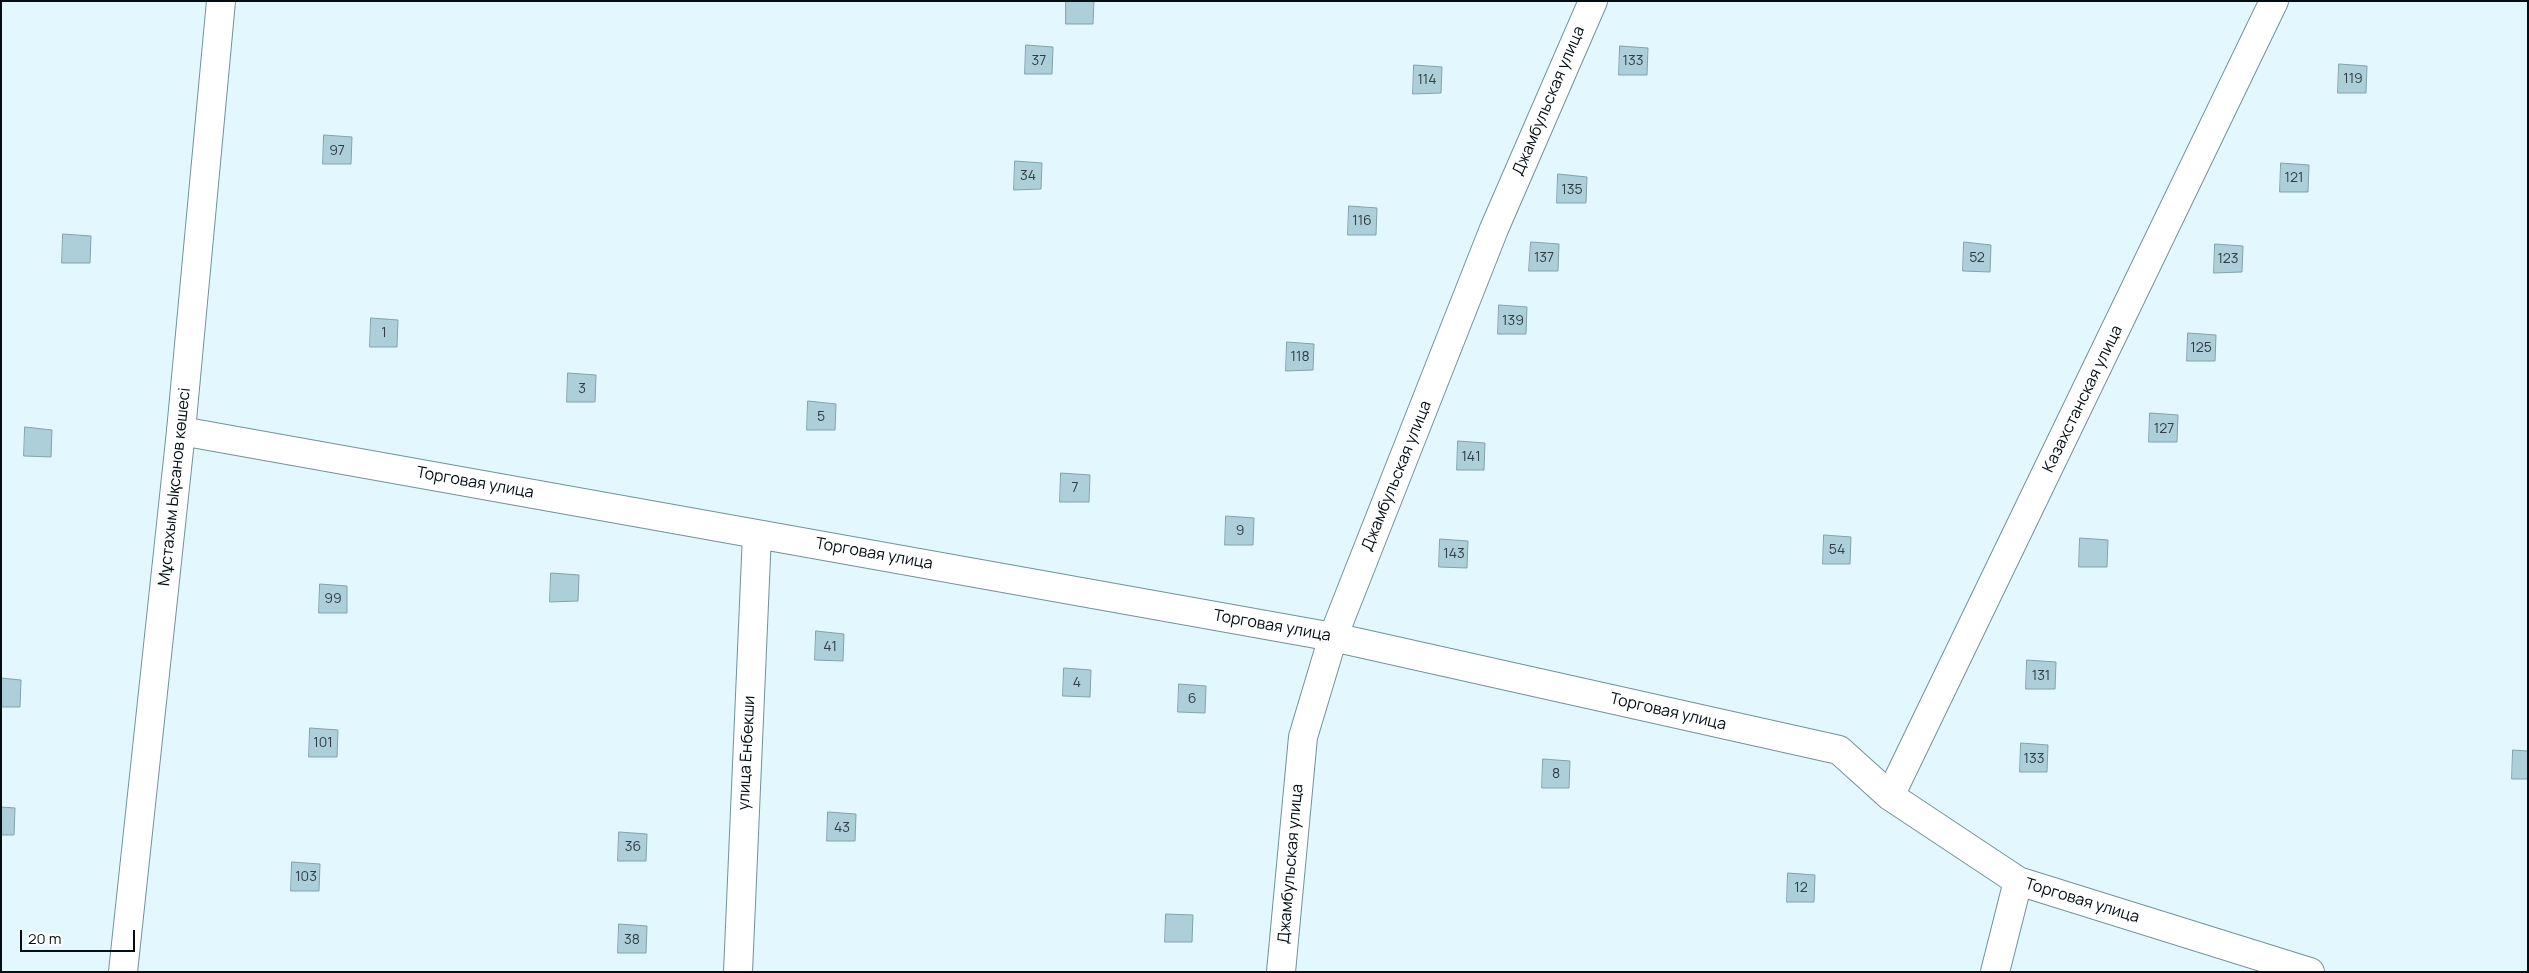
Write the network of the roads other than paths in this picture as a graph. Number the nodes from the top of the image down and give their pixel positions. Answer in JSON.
{"nodes":[{"id":1,"x":220,"y":1,"type":"edge"},
{"id":2,"x":1593,"y":1,"type":"edge"},
{"id":3,"x":2274,"y":1,"type":"edge"},
{"id":4,"x":181,"y":430,"type":"junction"},
{"id":5,"x":756,"y":534,"type":"junction"},
{"id":6,"x":1333,"y":637,"type":"junction"},
{"id":7,"x":1890,"y":796,"type":"junction"},
{"id":8,"x":2018,"y":882,"type":"junction"},
{"id":9,"x":123,"y":972,"type":"edge"},
{"id":10,"x":738,"y":972,"type":"edge"},
{"id":11,"x":1281,"y":972,"type":"edge"},
{"id":12,"x":1995,"y":972,"type":"edge"},
{"id":13,"x":2310,"y":972,"type":"edge"}],
"edges":[{"from":1,"to":4,"type":"street","name":"Мұстахым Ықсанов көшесі"},
{"from":2,"to":6,"type":"street","name":"Джамбульская улица"},
{"from":3,"to":7,"type":"street","name":"Казахстанская улица"},
{"from":4,"to":5,"type":"street","name":"Торговая улица"},
{"from":4,"to":9,"type":"street","name":"Мұстахым Ықсанов көшесі"},
{"from":5,"to":6,"type":"street","name":"Торговая улица"},
{"from":5,"to":10,"type":"street","name":"улица Енбекши"},
{"from":6,"to":7,"type":"street","name":"Торговая улица"},
{"from":6,"to":11,"type":"street","name":"Джамбульская улица"},
{"from":7,"to":8,"type":"street","name":"Торговая улица"},
{"from":8,"to":12,"type":"street"},
{"from":8,"to":13,"type":"street","name":"Торговая улица"}]}
